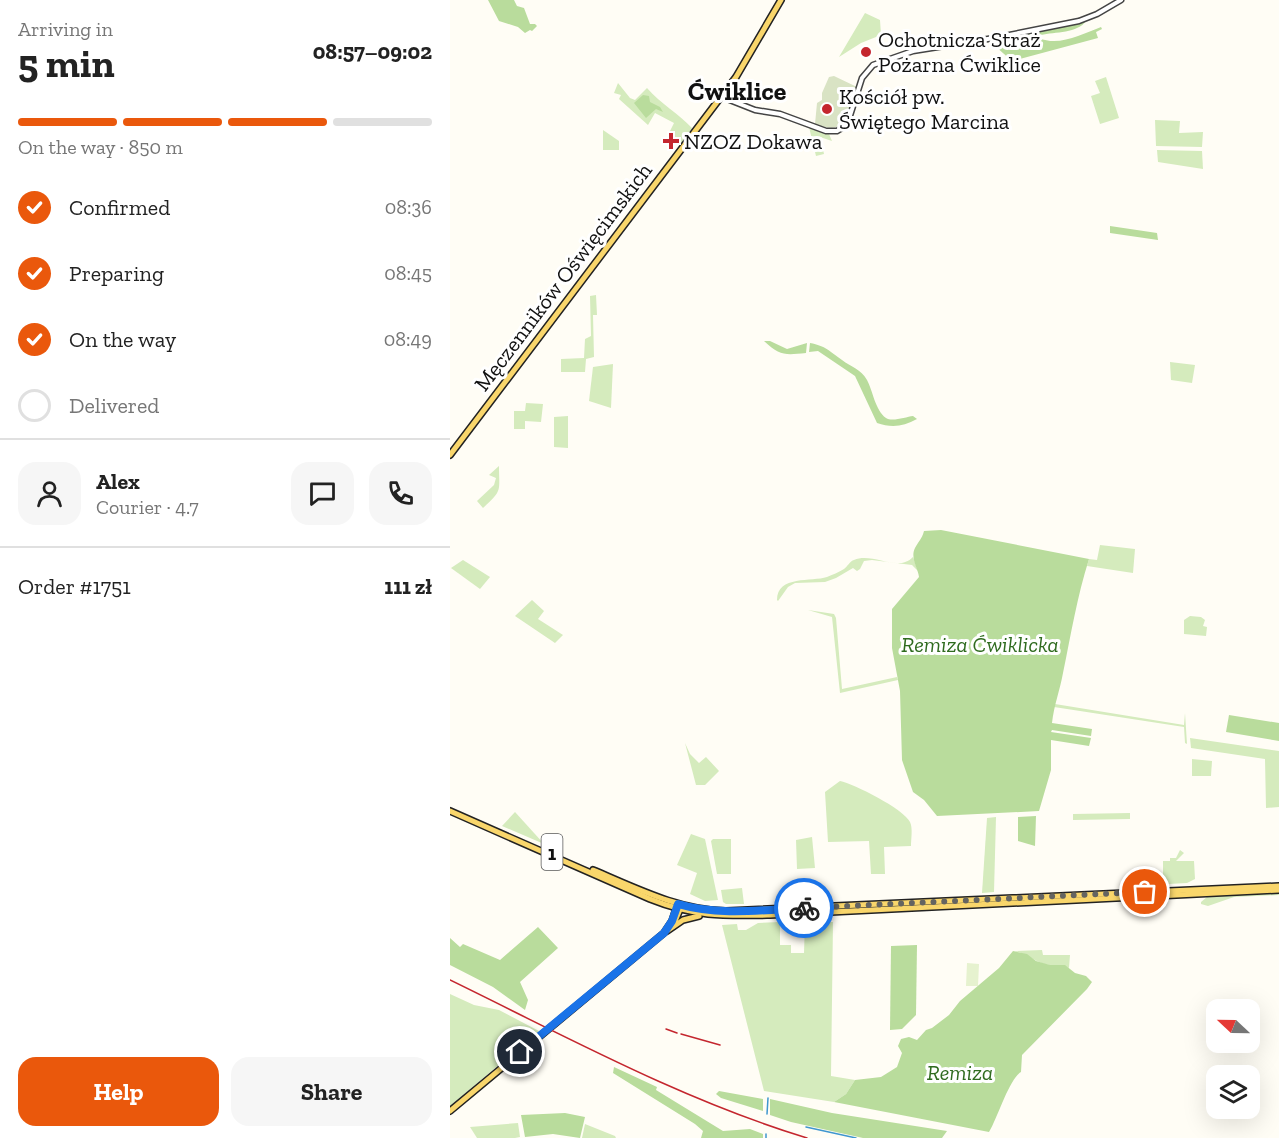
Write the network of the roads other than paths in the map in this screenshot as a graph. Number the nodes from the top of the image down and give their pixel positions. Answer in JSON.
{"nodes":[{"id":1,"x":782,"y":0,"type":"edge"},
{"id":2,"x":1121,"y":0,"type":"edge"},
{"id":3,"x":721,"y":97,"type":"junction"},
{"id":4,"x":450,"y":455,"type":"edge"},
{"id":5,"x":450,"y":809,"type":"edge"},
{"id":6,"x":1279,"y":886,"type":"edge"},
{"id":7,"x":1279,"y":890,"type":"edge"},
{"id":8,"x":970,"y":902,"type":"junction"},
{"id":9,"x":662,"y":903,"type":"junction"},
{"id":10,"x":949,"y":906,"type":"junction"},
{"id":11,"x":679,"y":907,"type":"junction"},
{"id":12,"x":958,"y":911,"type":"dead end"},
{"id":13,"x":703,"y":915,"type":"junction"},
{"id":14,"x":672,"y":925,"type":"junction"},
{"id":15,"x":450,"y":1111,"type":"edge"}],
"edges":[{"from":1,"to":3,"type":"main road","name":"Męczenników Oświęcimskich"},
{"from":2,"to":3,"type":"street"},
{"from":3,"to":4,"type":"main road","name":"Męczenników Oświęcimskich"},
{"from":5,"to":9,"type":"main road","number":"1"},
{"from":5,"to":11,"type":"main road","number":"1"},
{"from":6,"to":8,"type":"main road","number":"1"},
{"from":7,"to":8,"type":"main road","number":"1"},
{"from":8,"to":10,"type":"main road","number":"1"},
{"from":8,"to":11,"type":"main road","number":"1"},
{"from":9,"to":11,"type":"main road","number":"1"},
{"from":9,"to":14,"type":"main road"},
{"from":10,"to":12,"type":"main road"},
{"from":10,"to":13,"type":"main road","number":"1"},
{"from":11,"to":13,"type":"main road","number":"1"},
{"from":11,"to":14,"type":"main road"},
{"from":13,"to":14,"type":"main road"},
{"from":14,"to":15,"type":"main road"}]}
